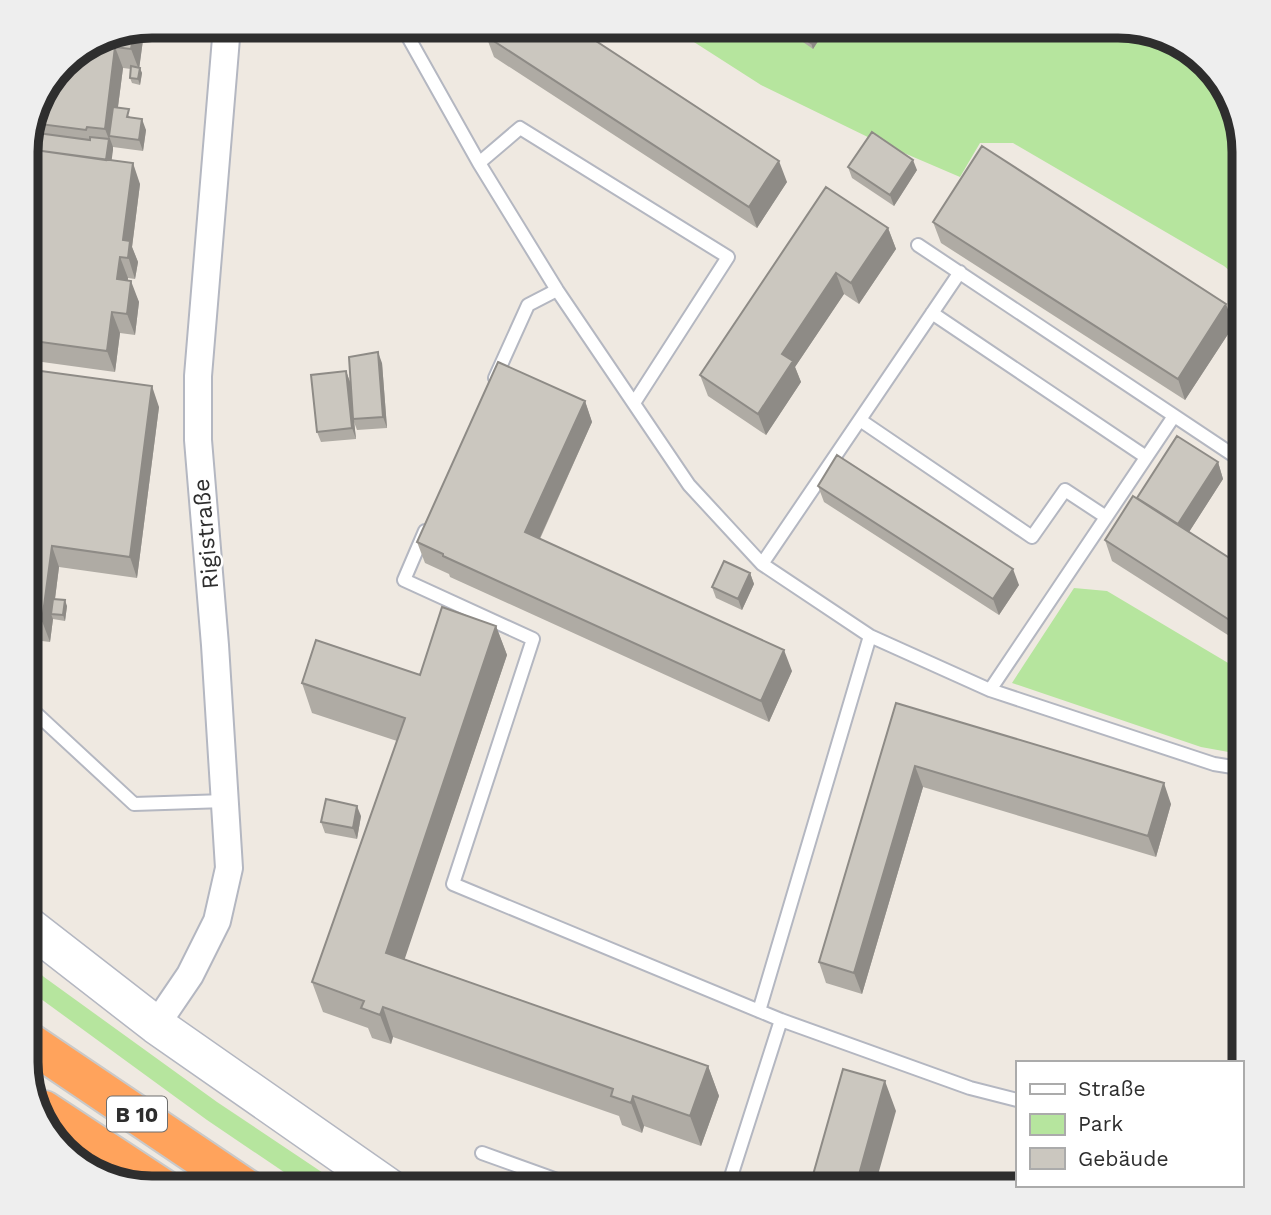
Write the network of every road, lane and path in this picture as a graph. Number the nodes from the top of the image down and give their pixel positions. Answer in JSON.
{"nodes":[{"id":1,"x":225,"y":38,"type":"edge"},
{"id":2,"x":409,"y":38,"type":"edge"},
{"id":3,"x":479,"y":163,"type":"junction"},
{"id":4,"x":918,"y":245,"type":"dead end"},
{"id":5,"x":960,"y":272,"type":"junction"},
{"id":6,"x":557,"y":290,"type":"junction"},
{"id":7,"x":932,"y":313,"type":"junction"},
{"id":8,"x":488,"y":392,"type":"edge"},
{"id":9,"x":634,"y":403,"type":"junction"},
{"id":10,"x":1174,"y":416,"type":"junction"},
{"id":11,"x":860,"y":420,"type":"junction"},
{"id":12,"x":1232,"y":454,"type":"edge"},
{"id":13,"x":1146,"y":457,"type":"junction"},
{"id":14,"x":432,"y":517,"type":"edge"},
{"id":15,"x":1106,"y":517,"type":"junction"},
{"id":16,"x":762,"y":564,"type":"junction"},
{"id":17,"x":870,"y":636,"type":"junction"},
{"id":18,"x":990,"y":690,"type":"junction"},
{"id":19,"x":39,"y":716,"type":"edge"},
{"id":20,"x":1232,"y":767,"type":"edge"},
{"id":21,"x":225,"y":801,"type":"junction"},
{"id":22,"x":39,"y":934,"type":"edge"},
{"id":23,"x":759,"y":1011,"type":"junction"},
{"id":24,"x":781,"y":1020,"type":"junction"},
{"id":25,"x":156,"y":1025,"type":"junction"},
{"id":26,"x":39,"y":1049,"type":"edge"},
{"id":27,"x":1016,"y":1100,"type":"edge"},
{"id":28,"x":51,"y":1115,"type":"edge"},
{"id":29,"x":482,"y":1153,"type":"dead end"},
{"id":30,"x":143,"y":1175,"type":"edge"},
{"id":31,"x":228,"y":1176,"type":"edge"},
{"id":32,"x":372,"y":1176,"type":"edge"},
{"id":33,"x":546,"y":1176,"type":"edge"},
{"id":34,"x":731,"y":1176,"type":"edge"}],
"edges":[{"from":1,"to":21,"type":"street","name":"Rigistraße"},
{"from":2,"to":3,"type":"lane"},
{"from":3,"to":6,"type":"lane"},
{"from":3,"to":9,"type":"lane"},
{"from":4,"to":5,"type":"lane"},
{"from":5,"to":7,"type":"lane"},
{"from":5,"to":10,"type":"lane"},
{"from":6,"to":8,"type":"lane"},
{"from":6,"to":9,"type":"lane"},
{"from":7,"to":11,"type":"lane"},
{"from":7,"to":13,"type":"lane"},
{"from":9,"to":16,"type":"lane"},
{"from":10,"to":12,"type":"lane"},
{"from":10,"to":13,"type":"lane"},
{"from":11,"to":15,"type":"lane"},
{"from":11,"to":16,"type":"lane"},
{"from":13,"to":15,"type":"lane"},
{"from":14,"to":23,"type":"lane"},
{"from":15,"to":18,"type":"lane"},
{"from":16,"to":17,"type":"lane"},
{"from":17,"to":18,"type":"lane"},
{"from":17,"to":23,"type":"lane"},
{"from":18,"to":20,"type":"lane"},
{"from":19,"to":21,"type":"lane"},
{"from":21,"to":25,"type":"street","name":"Rigistraße"},
{"from":22,"to":25,"type":"main road"},
{"from":23,"to":24,"type":"lane"},
{"from":24,"to":27,"type":"lane"},
{"from":24,"to":34,"type":"lane"},
{"from":25,"to":32,"type":"main road"},
{"from":26,"to":31,"type":"highway","number":"B 10"},
{"from":28,"to":30,"type":"highway","number":"B 10"},
{"from":29,"to":33,"type":"lane"}]}
